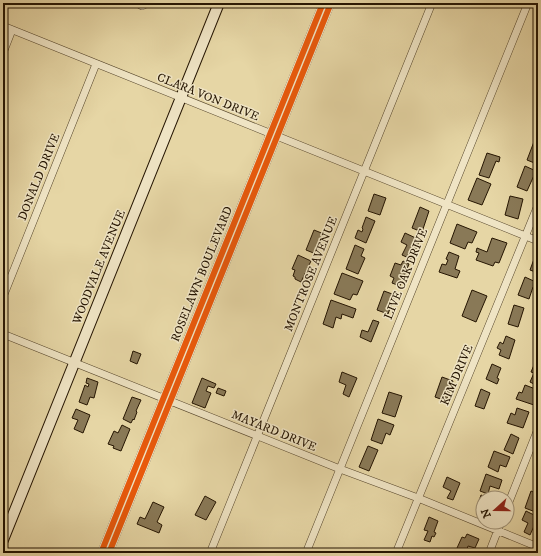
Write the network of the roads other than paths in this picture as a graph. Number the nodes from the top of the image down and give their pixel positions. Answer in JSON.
{"nodes":[{"id":1,"x":137,"y":3,"type":"edge"},
{"id":2,"x":148,"y":3,"type":"edge"},
{"id":3,"x":219,"y":3,"type":"edge"},
{"id":4,"x":323,"y":3,"type":"edge"},
{"id":5,"x":331,"y":3,"type":"edge"},
{"id":6,"x":432,"y":3,"type":"edge"},
{"id":7,"x":528,"y":3,"type":"edge"},
{"id":8,"x":3,"y":26,"type":"edge"},
{"id":9,"x":12,"y":30,"type":"junction"},
{"id":10,"x":3,"y":53,"type":"edge"},
{"id":11,"x":304,"y":59,"type":"junction"},
{"id":12,"x":96,"y":64,"type":"junction"},
{"id":13,"x":181,"y":98,"type":"junction"},
{"id":14,"x":274,"y":135,"type":"junction"},
{"id":15,"x":364,"y":172,"type":"junction"},
{"id":16,"x":446,"y":204,"type":"junction"},
{"id":17,"x":538,"y":205,"type":"edge"},
{"id":18,"x":525,"y":236,"type":"junction"},
{"id":19,"x":538,"y":242,"type":"edge"},
{"id":20,"x":220,"y":268,"type":"junction"},
{"id":21,"x":3,"y":297,"type":"edge"},
{"id":22,"x":191,"y":330,"type":"junction"},
{"id":23,"x":198,"y":333,"type":"junction"},
{"id":24,"x":3,"y":334,"type":"edge"},
{"id":25,"x":74,"y":363,"type":"junction"},
{"id":26,"x":163,"y":399,"type":"junction"},
{"id":27,"x":170,"y":402,"type":"junction"},
{"id":28,"x":538,"y":429,"type":"edge"},
{"id":29,"x":258,"y":435,"type":"junction"},
{"id":30,"x":340,"y":469,"type":"junction"},
{"id":31,"x":132,"y":476,"type":"junction"},
{"id":32,"x":139,"y":478,"type":"junction"},
{"id":33,"x":514,"y":490,"type":"edge"},
{"id":34,"x":418,"y":498,"type":"junction"},
{"id":35,"x":498,"y":531,"type":"junction"},
{"id":36,"x":3,"y":540,"type":"edge"},
{"id":37,"x":109,"y":548,"type":"edge"},
{"id":38,"x":538,"y":548,"type":"edge"},
{"id":39,"x":101,"y":553,"type":"edge"},
{"id":40,"x":210,"y":553,"type":"edge"},
{"id":41,"x":306,"y":553,"type":"edge"},
{"id":42,"x":396,"y":553,"type":"edge"},
{"id":43,"x":489,"y":553,"type":"edge"}],
"edges":[{"from":1,"to":2,"type":"street"},
{"from":3,"to":13,"type":"street","name":"WOODVALE AVENUE"},
{"from":4,"to":11,"type":"street","name":"ROSELAWN BOULEVARD"},
{"from":5,"to":11,"type":"street","name":"ROSELAWN BOULEVARD"},
{"from":6,"to":15,"type":"street","name":"MONTROSE AVENUE"},
{"from":7,"to":16,"type":"street","name":"LIVE OAK DRIVE"},
{"from":8,"to":9,"type":"street","name":"CLARA VON DRIVE"},
{"from":9,"to":10,"type":"street"},
{"from":9,"to":12,"type":"street","name":"CLARA VON DRIVE"},
{"from":11,"to":14,"type":"street","name":"ROSELAWN BOULEVARD"},
{"from":12,"to":13,"type":"street","name":"CLARA VON DRIVE"},
{"from":12,"to":21,"type":"street","name":"DONALD DRIVE"},
{"from":13,"to":14,"type":"street","name":"CLARA VON DRIVE"},
{"from":13,"to":25,"type":"street","name":"WOODVALE AVENUE"},
{"from":14,"to":15,"type":"street","name":"CLARA VON DRIVE"},
{"from":14,"to":20,"type":"street","name":"ROSELAWN BOULEVARD"},
{"from":15,"to":16,"type":"street","name":"CLARA VON DRIVE"},
{"from":15,"to":29,"type":"street","name":"MONTROSE AVENUE"},
{"from":16,"to":18,"type":"street","name":"CLARA VON DRIVE"},
{"from":16,"to":30,"type":"street","name":"LIVE OAK DRIVE"},
{"from":17,"to":18,"type":"street","name":"KIM DRIVE"},
{"from":18,"to":19,"type":"street","name":"CLARA VON DRIVE"},
{"from":18,"to":34,"type":"street","name":"KIM DRIVE"},
{"from":20,"to":22,"type":"street","name":"ROSELAWN BOULEVARD"},
{"from":20,"to":23,"type":"street","name":"ROSELAWN BOULEVARD"},
{"from":22,"to":23,"type":"street"},
{"from":22,"to":26,"type":"street","name":"ROSELAWN BOULEVARD"},
{"from":23,"to":27,"type":"street","name":"ROSELAWN BOULEVARD"},
{"from":24,"to":25,"type":"street","name":"MAYARD DRIVE"},
{"from":25,"to":26,"type":"street","name":"MAYARD DRIVE"},
{"from":25,"to":36,"type":"street","name":"WOODVALE AVENUE"},
{"from":26,"to":27,"type":"street","name":"MAYARD DRIVE"},
{"from":26,"to":31,"type":"street","name":"ROSELAWN BOULEVARD"},
{"from":27,"to":29,"type":"street","name":"MAYARD DRIVE"},
{"from":27,"to":32,"type":"street","name":"ROSELAWN BOULEVARD"},
{"from":28,"to":33,"type":"street"},
{"from":29,"to":30,"type":"street","name":"MAYARD DRIVE"},
{"from":29,"to":40,"type":"street","name":"MONTROSE AVENUE"},
{"from":30,"to":34,"type":"street","name":"MAYARD DRIVE"},
{"from":30,"to":41,"type":"street","name":"LIVE OAK DRIVE"},
{"from":31,"to":32,"type":"street"},
{"from":31,"to":37,"type":"street","name":"ROSELAWN BOULEVARD"},
{"from":32,"to":37,"type":"street","name":"ROSELAWN BOULEVARD"},
{"from":34,"to":35,"type":"street","name":"MAYARD DRIVE"},
{"from":34,"to":42,"type":"street","name":"KIM DRIVE"},
{"from":35,"to":38,"type":"street","name":"MAYARD DRIVE"},
{"from":35,"to":43,"type":"street"},
{"from":37,"to":39,"type":"street","name":"ROSELAWN BOULEVARD"}]}
